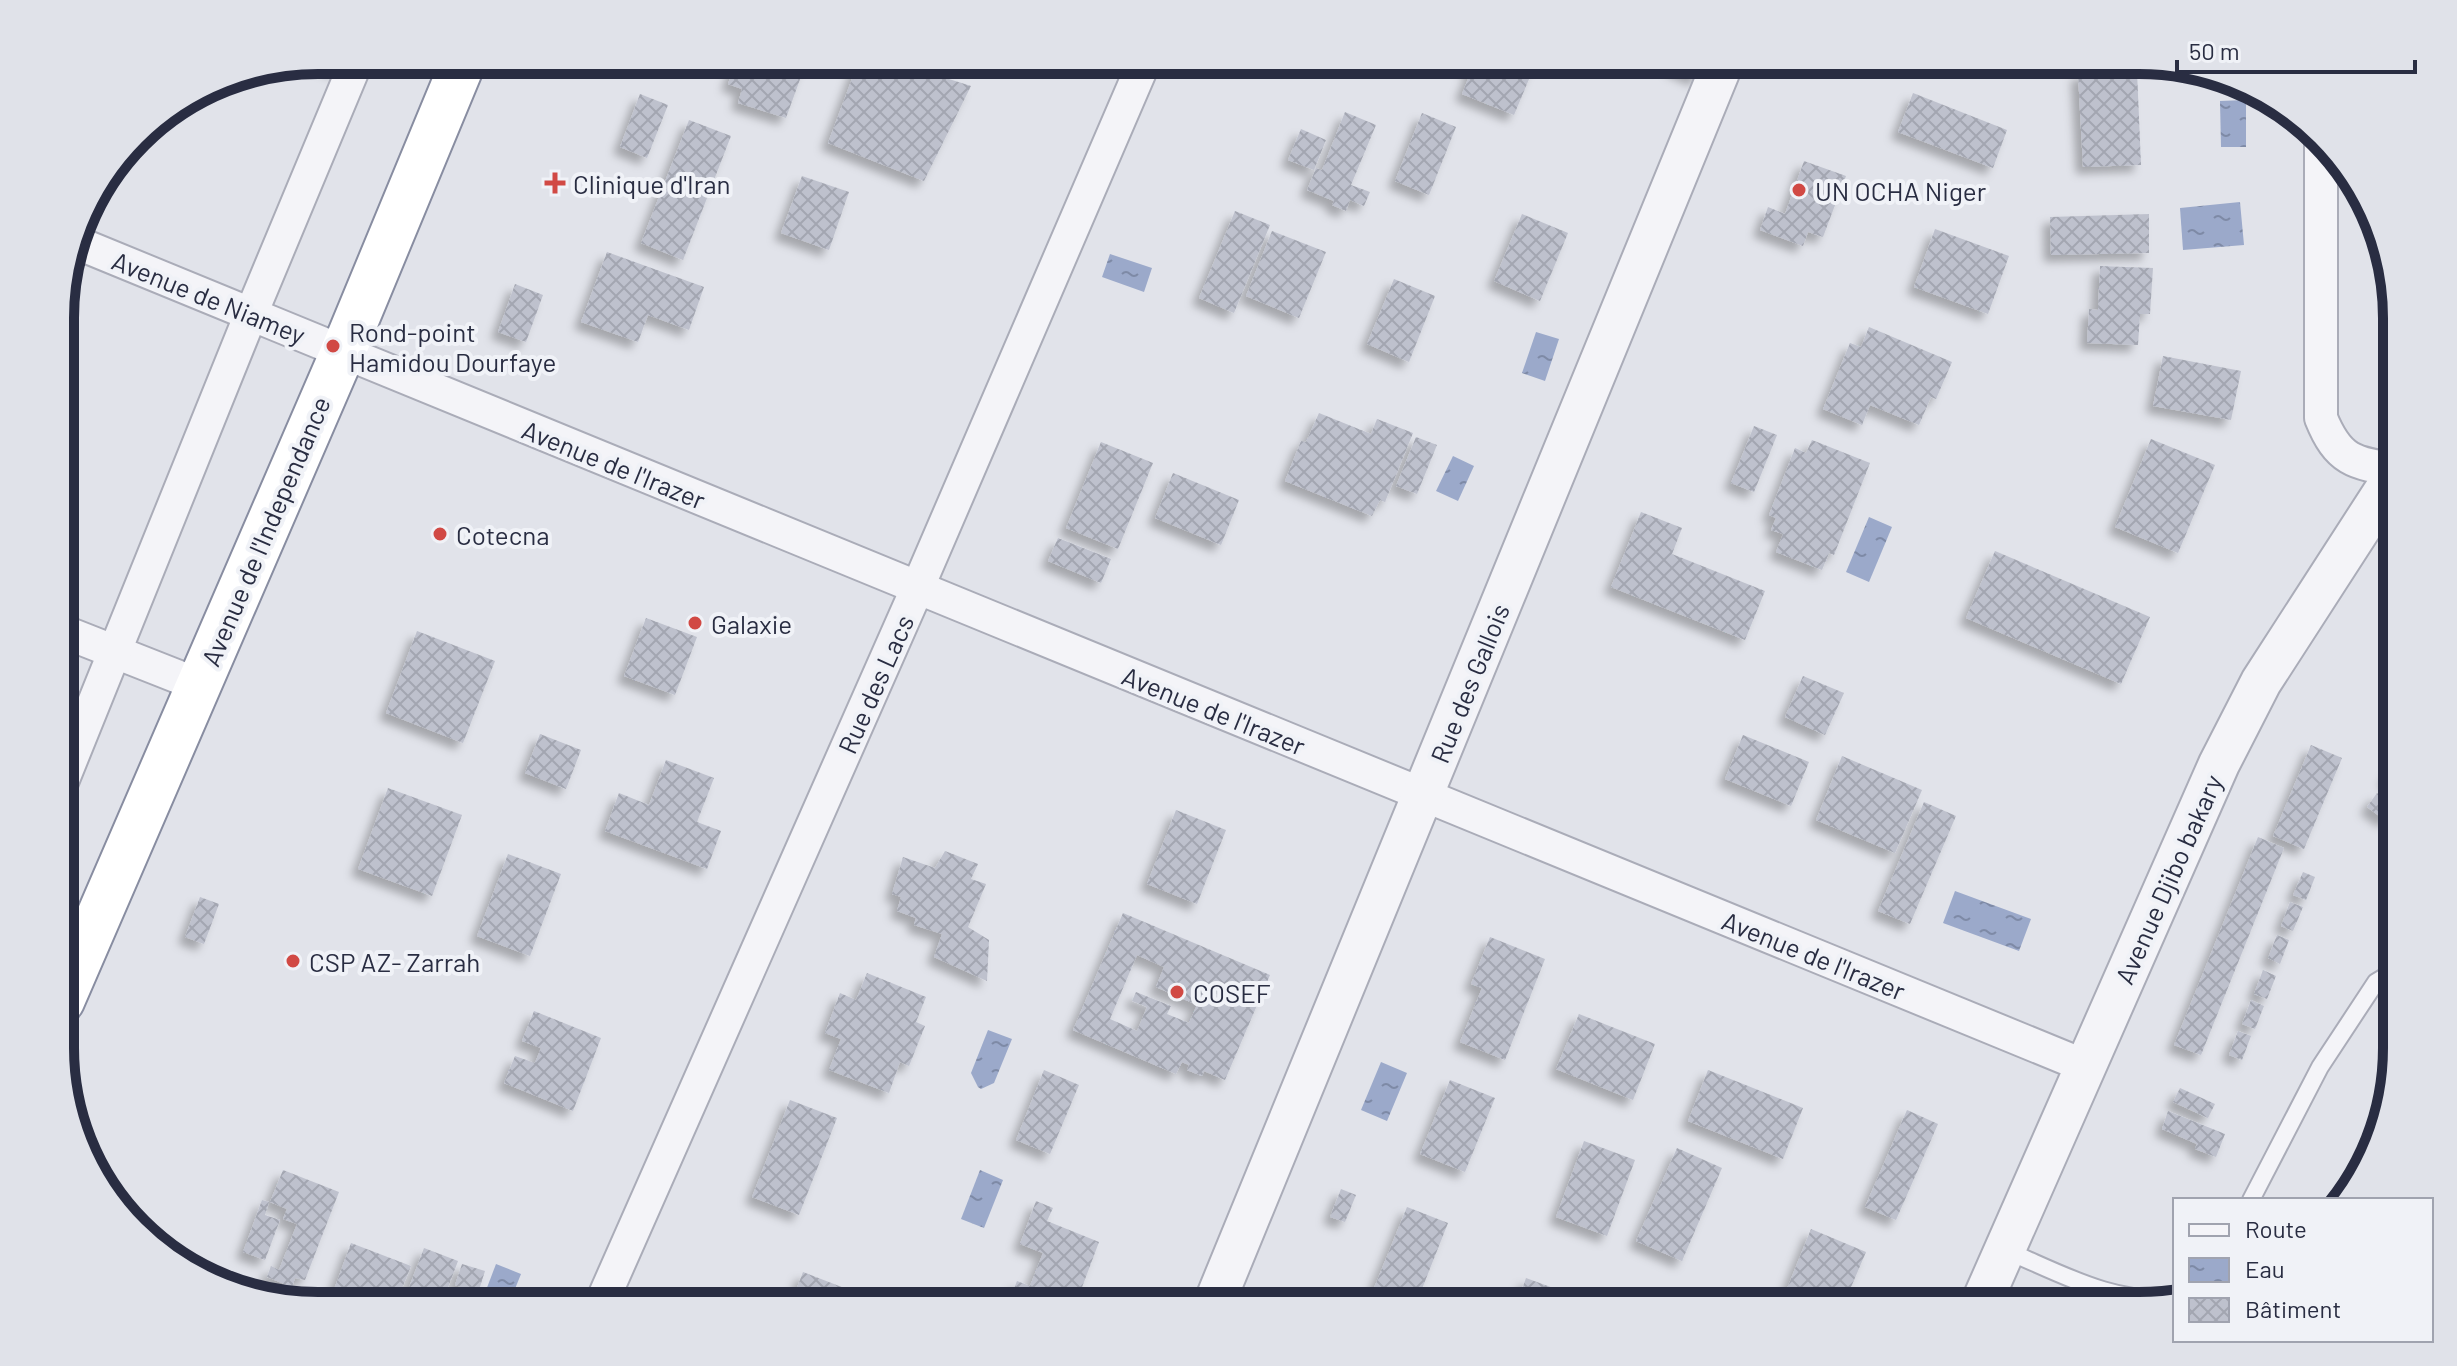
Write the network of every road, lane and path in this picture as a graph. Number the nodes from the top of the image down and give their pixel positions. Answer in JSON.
{"nodes":[{"id":1,"x":351,"y":74,"type":"edge"},
{"id":2,"x":458,"y":74,"type":"edge"},
{"id":3,"x":1139,"y":74,"type":"edge"},
{"id":4,"x":1718,"y":74,"type":"edge"},
{"id":5,"x":2321,"y":155,"type":"edge"},
{"id":6,"x":85,"y":246,"type":"edge"},
{"id":7,"x":251,"y":314,"type":"junction"},
{"id":8,"x":343,"y":352,"type":"junction"},
{"id":9,"x":2382,"y":468,"type":"edge"},
{"id":10,"x":2382,"y":493,"type":"edge"},
{"id":11,"x":917,"y":589,"type":"junction"},
{"id":12,"x":74,"y":636,"type":"edge"},
{"id":13,"x":114,"y":651,"type":"junction"},
{"id":14,"x":199,"y":685,"type":"junction"},
{"id":15,"x":74,"y":752,"type":"edge"},
{"id":16,"x":1423,"y":796,"type":"junction"},
{"id":17,"x":74,"y":972,"type":"edge"},
{"id":18,"x":2382,"y":978,"type":"edge"},
{"id":19,"x":2085,"y":1066,"type":"junction"},
{"id":20,"x":2252,"y":1198,"type":"edge"},
{"id":21,"x":2003,"y":1249,"type":"junction"},
{"id":22,"x":2099,"y":1290,"type":"joint"},
{"id":23,"x":1986,"y":1291,"type":"edge"},
{"id":24,"x":2105,"y":1291,"type":"edge"},
{"id":25,"x":606,"y":1292,"type":"edge"},
{"id":26,"x":1219,"y":1292,"type":"edge"}],
"edges":[{"from":1,"to":7,"type":"street"},
{"from":2,"to":8,"type":"highway","name":"Avenue de l'Independance"},
{"from":3,"to":11,"type":"street","name":"Rue des Lacs"},
{"from":4,"to":16,"type":"street","name":"Rue des Gallois"},
{"from":5,"to":9,"type":"street"},
{"from":6,"to":7,"type":"street","name":"Avenue de Niamey"},
{"from":7,"to":8,"type":"street","name":"Avenue de Niamey"},
{"from":7,"to":13,"type":"street"},
{"from":8,"to":11,"type":"street","name":"Avenue de l'Irazer"},
{"from":8,"to":14,"type":"highway","name":"Avenue de l'Independance"},
{"from":10,"to":19,"type":"street","name":"Avenue Djibo bakary"},
{"from":11,"to":16,"type":"street","name":"Avenue de l'Irazer"},
{"from":11,"to":25,"type":"street","name":"Rue des Lacs"},
{"from":12,"to":13,"type":"street"},
{"from":13,"to":14,"type":"street"},
{"from":13,"to":15,"type":"street"},
{"from":14,"to":17,"type":"highway","name":"Avenue de l'Independance"},
{"from":16,"to":19,"type":"street","name":"Avenue de l'Irazer"},
{"from":16,"to":26,"type":"street","name":"Rue des Gallois"},
{"from":18,"to":20,"type":"lane"},
{"from":19,"to":21,"type":"street","name":"Avenue Djibo bakary"},
{"from":21,"to":22,"type":"lane"},
{"from":21,"to":23,"type":"street","name":"Avenue Djibo bakary"},
{"from":22,"to":24,"type":"lane"}]}
